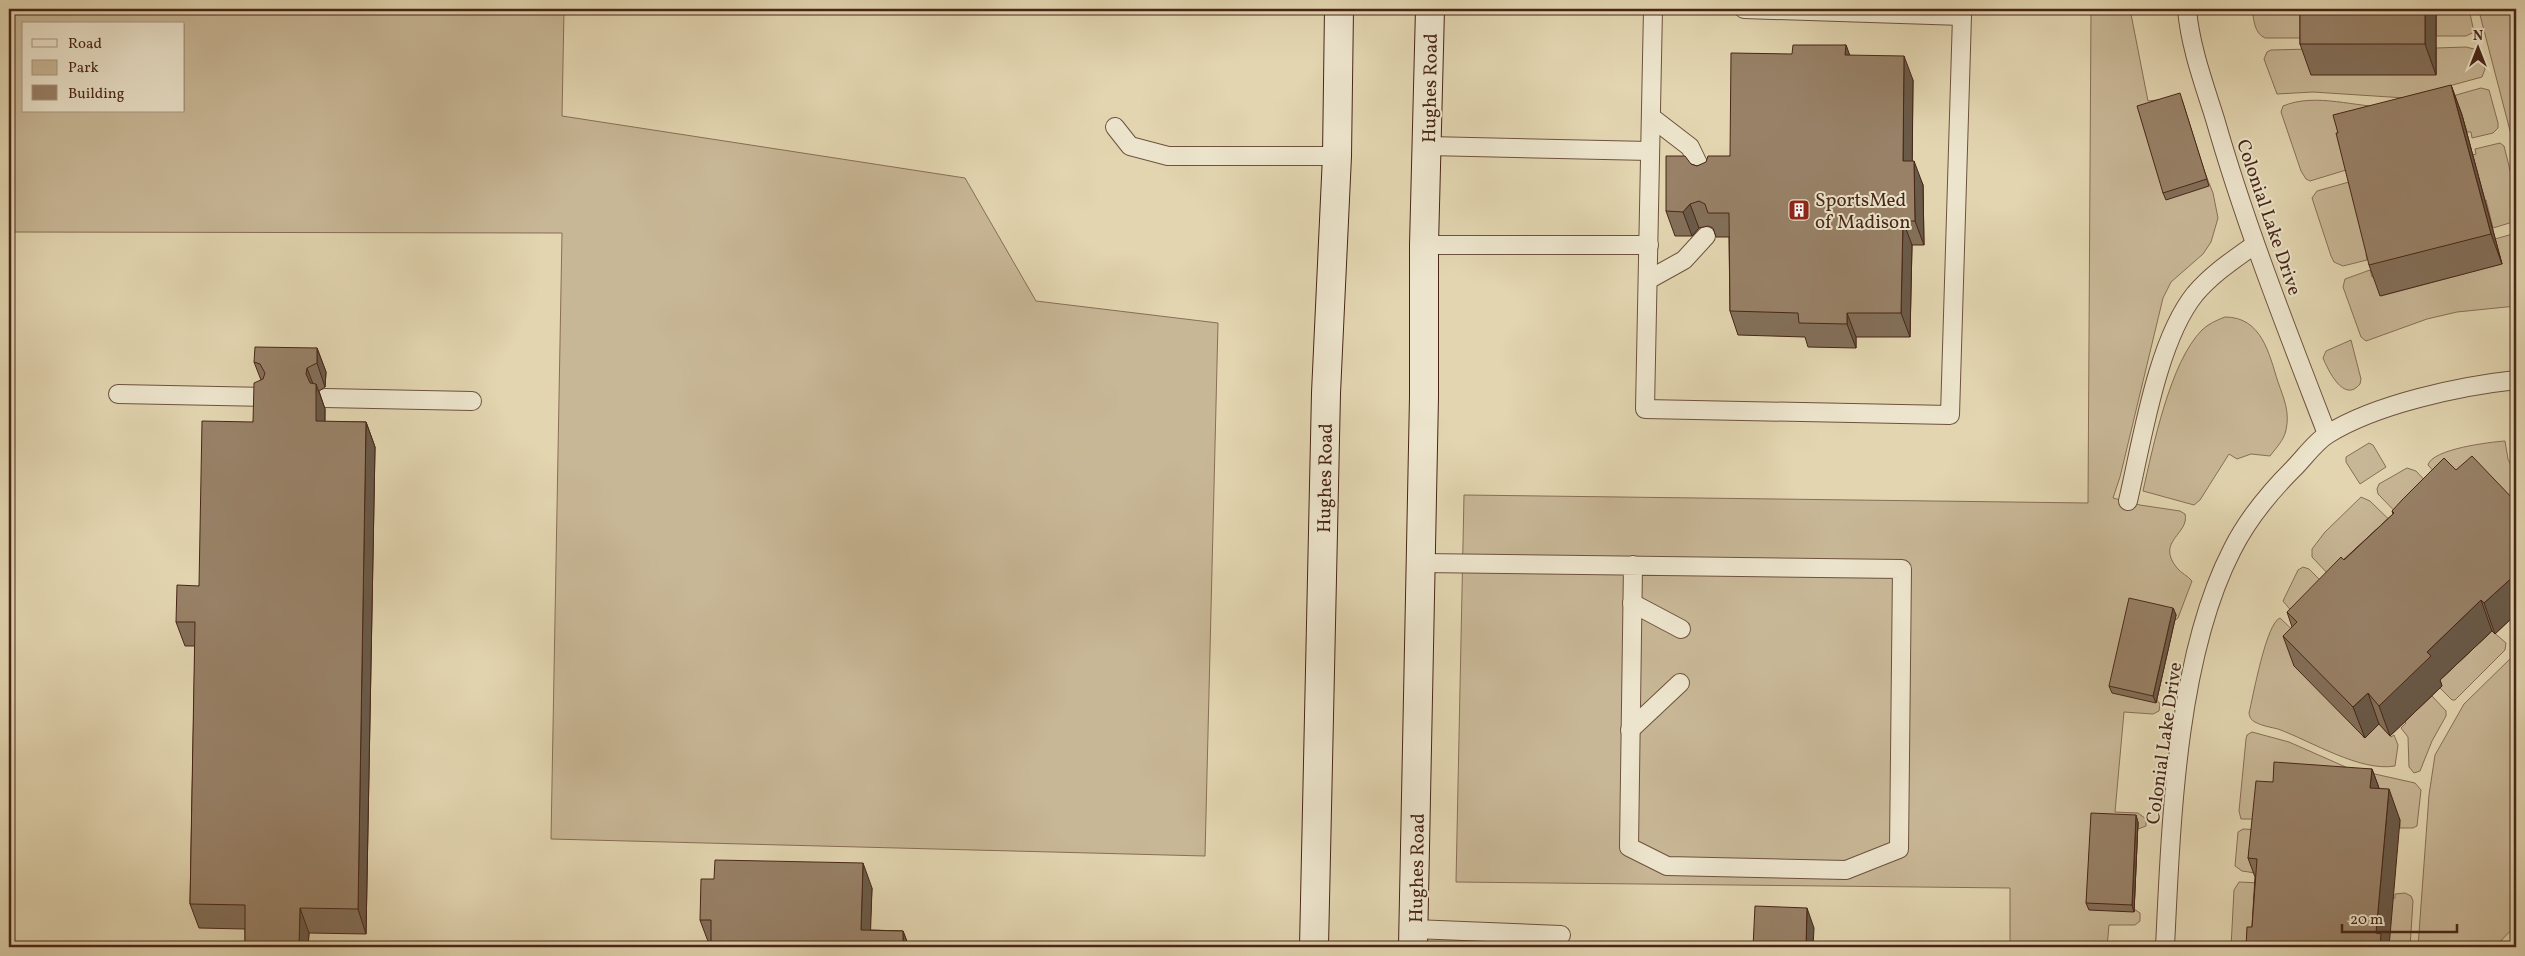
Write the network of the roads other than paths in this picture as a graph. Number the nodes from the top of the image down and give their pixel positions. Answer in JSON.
{"nodes":[{"id":1,"x":1339,"y":9,"type":"edge"},
{"id":2,"x":1430,"y":9,"type":"edge"},
{"id":3,"x":1653,"y":9,"type":"edge"},
{"id":4,"x":1744,"y":9,"type":"edge"},
{"id":5,"x":2187,"y":9,"type":"edge"},
{"id":6,"x":1651,"y":117,"type":"junction"},
{"id":7,"x":1116,"y":127,"type":"dead end"},
{"id":8,"x":1428,"y":146,"type":"junction"},
{"id":9,"x":1650,"y":151,"type":"junction"},
{"id":10,"x":1337,"y":156,"type":"junction"},
{"id":11,"x":1706,"y":180,"type":"edge"},
{"id":12,"x":1706,"y":236,"type":"edge"},
{"id":13,"x":1424,"y":245,"type":"junction"},
{"id":14,"x":1649,"y":245,"type":"junction"},
{"id":15,"x":2254,"y":245,"type":"junction"},
{"id":16,"x":1648,"y":280,"type":"junction"},
{"id":17,"x":2516,"y":380,"type":"edge"},
{"id":18,"x":118,"y":394,"type":"dead end"},
{"id":19,"x":263,"y":397,"type":"edge"},
{"id":20,"x":325,"y":398,"type":"dead end"},
{"id":21,"x":472,"y":400,"type":"dead end"},
{"id":22,"x":2326,"y":434,"type":"junction"},
{"id":23,"x":2128,"y":501,"type":"dead end"},
{"id":24,"x":1421,"y":563,"type":"junction"},
{"id":25,"x":1633,"y":565,"type":"junction"},
{"id":26,"x":1632,"y":603,"type":"junction"},
{"id":27,"x":1681,"y":629,"type":"dead end"},
{"id":28,"x":1680,"y":683,"type":"dead end"},
{"id":29,"x":1630,"y":730,"type":"junction"},
{"id":30,"x":1560,"y":935,"type":"dead end"},
{"id":31,"x":1414,"y":938,"type":"edge"},
{"id":32,"x":1314,"y":947,"type":"edge"},
{"id":33,"x":2165,"y":947,"type":"edge"}],
"edges":[{"from":1,"to":10,"type":"main road","name":"Hughes Road"},
{"from":2,"to":8,"type":"main road","name":"Hughes Road"},
{"from":3,"to":6,"type":"lane"},
{"from":4,"to":16,"type":"lane"},
{"from":5,"to":15,"type":"lane","name":"Colonial Lake Drive"},
{"from":6,"to":9,"type":"lane"},
{"from":6,"to":11,"type":"lane"},
{"from":7,"to":10,"type":"lane"},
{"from":8,"to":9,"type":"lane"},
{"from":8,"to":13,"type":"main road","name":"Hughes Road"},
{"from":9,"to":14,"type":"lane"},
{"from":10,"to":32,"type":"main road","name":"Hughes Road"},
{"from":12,"to":16,"type":"lane"},
{"from":13,"to":14,"type":"lane"},
{"from":13,"to":24,"type":"main road","name":"Hughes Road"},
{"from":14,"to":16,"type":"lane"},
{"from":15,"to":22,"type":"lane","name":"Colonial Lake Drive"},
{"from":15,"to":23,"type":"lane"},
{"from":17,"to":22,"type":"lane","name":"Colonial Lake Drive"},
{"from":18,"to":19,"type":"lane"},
{"from":20,"to":21,"type":"lane"},
{"from":22,"to":33,"type":"lane","name":"Colonial Lake Drive"},
{"from":24,"to":25,"type":"lane"},
{"from":24,"to":31,"type":"main road","name":"Hughes Road"},
{"from":25,"to":26,"type":"lane"},
{"from":25,"to":29,"type":"lane"},
{"from":26,"to":27,"type":"lane"},
{"from":26,"to":29,"type":"lane"},
{"from":28,"to":29,"type":"lane"},
{"from":30,"to":31,"type":"lane"}]}
